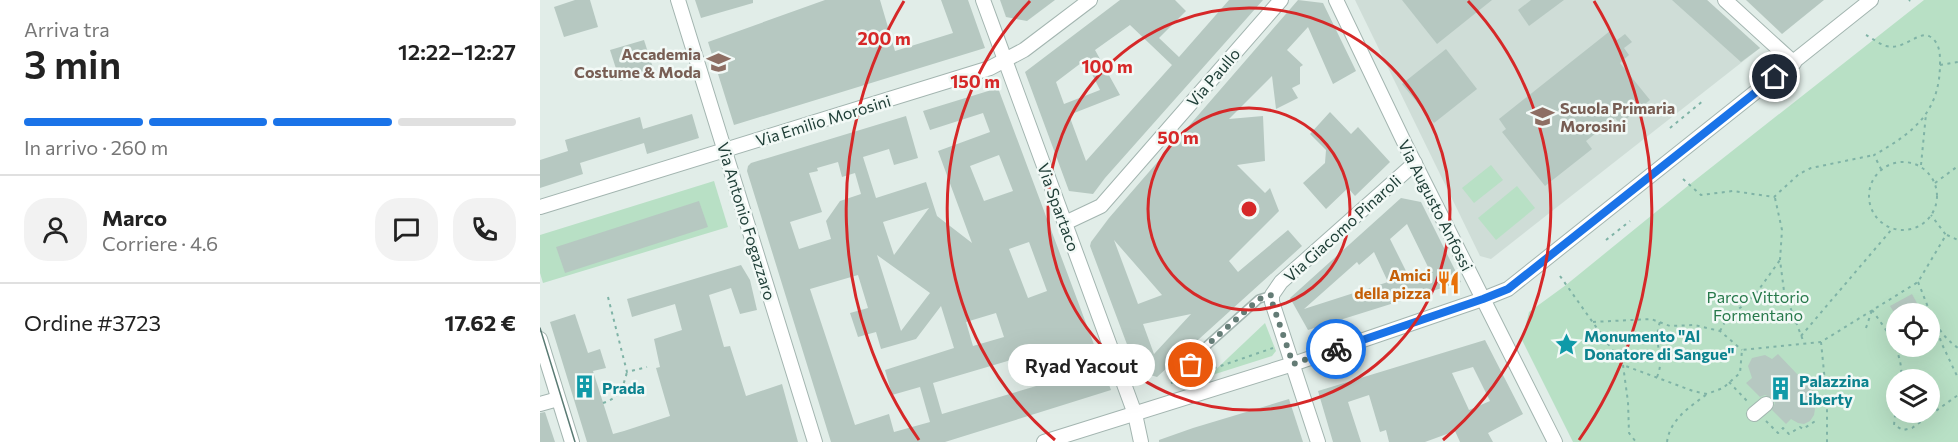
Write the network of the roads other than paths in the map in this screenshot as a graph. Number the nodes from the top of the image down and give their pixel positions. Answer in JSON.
{"nodes":[{"id":1,"x":678,"y":0,"type":"edge"},
{"id":2,"x":983,"y":0,"type":"edge"},
{"id":3,"x":1090,"y":0,"type":"edge"},
{"id":4,"x":1281,"y":0,"type":"edge"},
{"id":5,"x":1336,"y":0,"type":"edge"},
{"id":6,"x":1725,"y":0,"type":"edge"},
{"id":7,"x":1871,"y":0,"type":"edge"},
{"id":8,"x":1005,"y":60,"type":"junction"},
{"id":9,"x":1794,"y":63,"type":"junction"},
{"id":10,"x":725,"y":151,"type":"junction"},
{"id":11,"x":1415,"y":163,"type":"junction"},
{"id":12,"x":540,"y":207,"type":"edge"},
{"id":13,"x":1065,"y":223,"type":"junction"},
{"id":14,"x":1272,"y":295,"type":"junction"},
{"id":15,"x":1483,"y":299,"type":"junction"},
{"id":16,"x":540,"y":339,"type":"edge"},
{"id":17,"x":1293,"y":364,"type":"junction"},
{"id":18,"x":1191,"y":365,"type":"dead end"},
{"id":19,"x":558,"y":399,"type":"junction"},
{"id":20,"x":540,"y":404,"type":"edge"},
{"id":21,"x":1766,"y":404,"type":"dead end"},
{"id":22,"x":1135,"y":414,"type":"junction"},
{"id":23,"x":1755,"y":414,"type":"dead end"},
{"id":24,"x":572,"y":442,"type":"edge"},
{"id":25,"x":815,"y":442,"type":"edge"},
{"id":26,"x":1044,"y":442,"type":"edge"},
{"id":27,"x":1141,"y":442,"type":"edge"},
{"id":28,"x":1318,"y":442,"type":"edge"},
{"id":29,"x":1555,"y":442,"type":"edge"}],
"edges":[{"from":1,"to":10,"type":"street","name":"Via Antonio Fogazzaro"},
{"from":2,"to":8,"type":"street","name":"Via Spartaco"},
{"from":3,"to":8,"type":"street","name":"Via Emilio Morosini"},
{"from":4,"to":13,"type":"street","name":"Via Paullo"},
{"from":5,"to":11,"type":"street","name":"Via Augusto Anfossi"},
{"from":6,"to":9,"type":"street"},
{"from":7,"to":9,"type":"street"},
{"from":8,"to":10,"type":"street","name":"Via Emilio Morosini"},
{"from":8,"to":13,"type":"street","name":"Via Spartaco"},
{"from":9,"to":15,"type":"street"},
{"from":10,"to":12,"type":"street","name":"Via Emilio Morosini"},
{"from":10,"to":25,"type":"street","name":"Via Antonio Fogazzaro"},
{"from":11,"to":14,"type":"street","name":"Via Giacomo Pinaroli"},
{"from":11,"to":15,"type":"street","name":"Via Augusto Anfossi"},
{"from":13,"to":22,"type":"street","name":"Via Spartaco"},
{"from":14,"to":17,"type":"street"},
{"from":14,"to":18,"type":"lane"},
{"from":15,"to":17,"type":"street"},
{"from":15,"to":29,"type":"street","name":"Via Augusto Anfossi"},
{"from":16,"to":19,"type":"street"},
{"from":17,"to":22,"type":"street"},
{"from":17,"to":28,"type":"street"},
{"from":19,"to":20,"type":"street"},
{"from":19,"to":24,"type":"street"},
{"from":21,"to":23,"type":"street"},
{"from":22,"to":26,"type":"street"},
{"from":22,"to":27,"type":"street","name":"Via Spartaco"}]}
